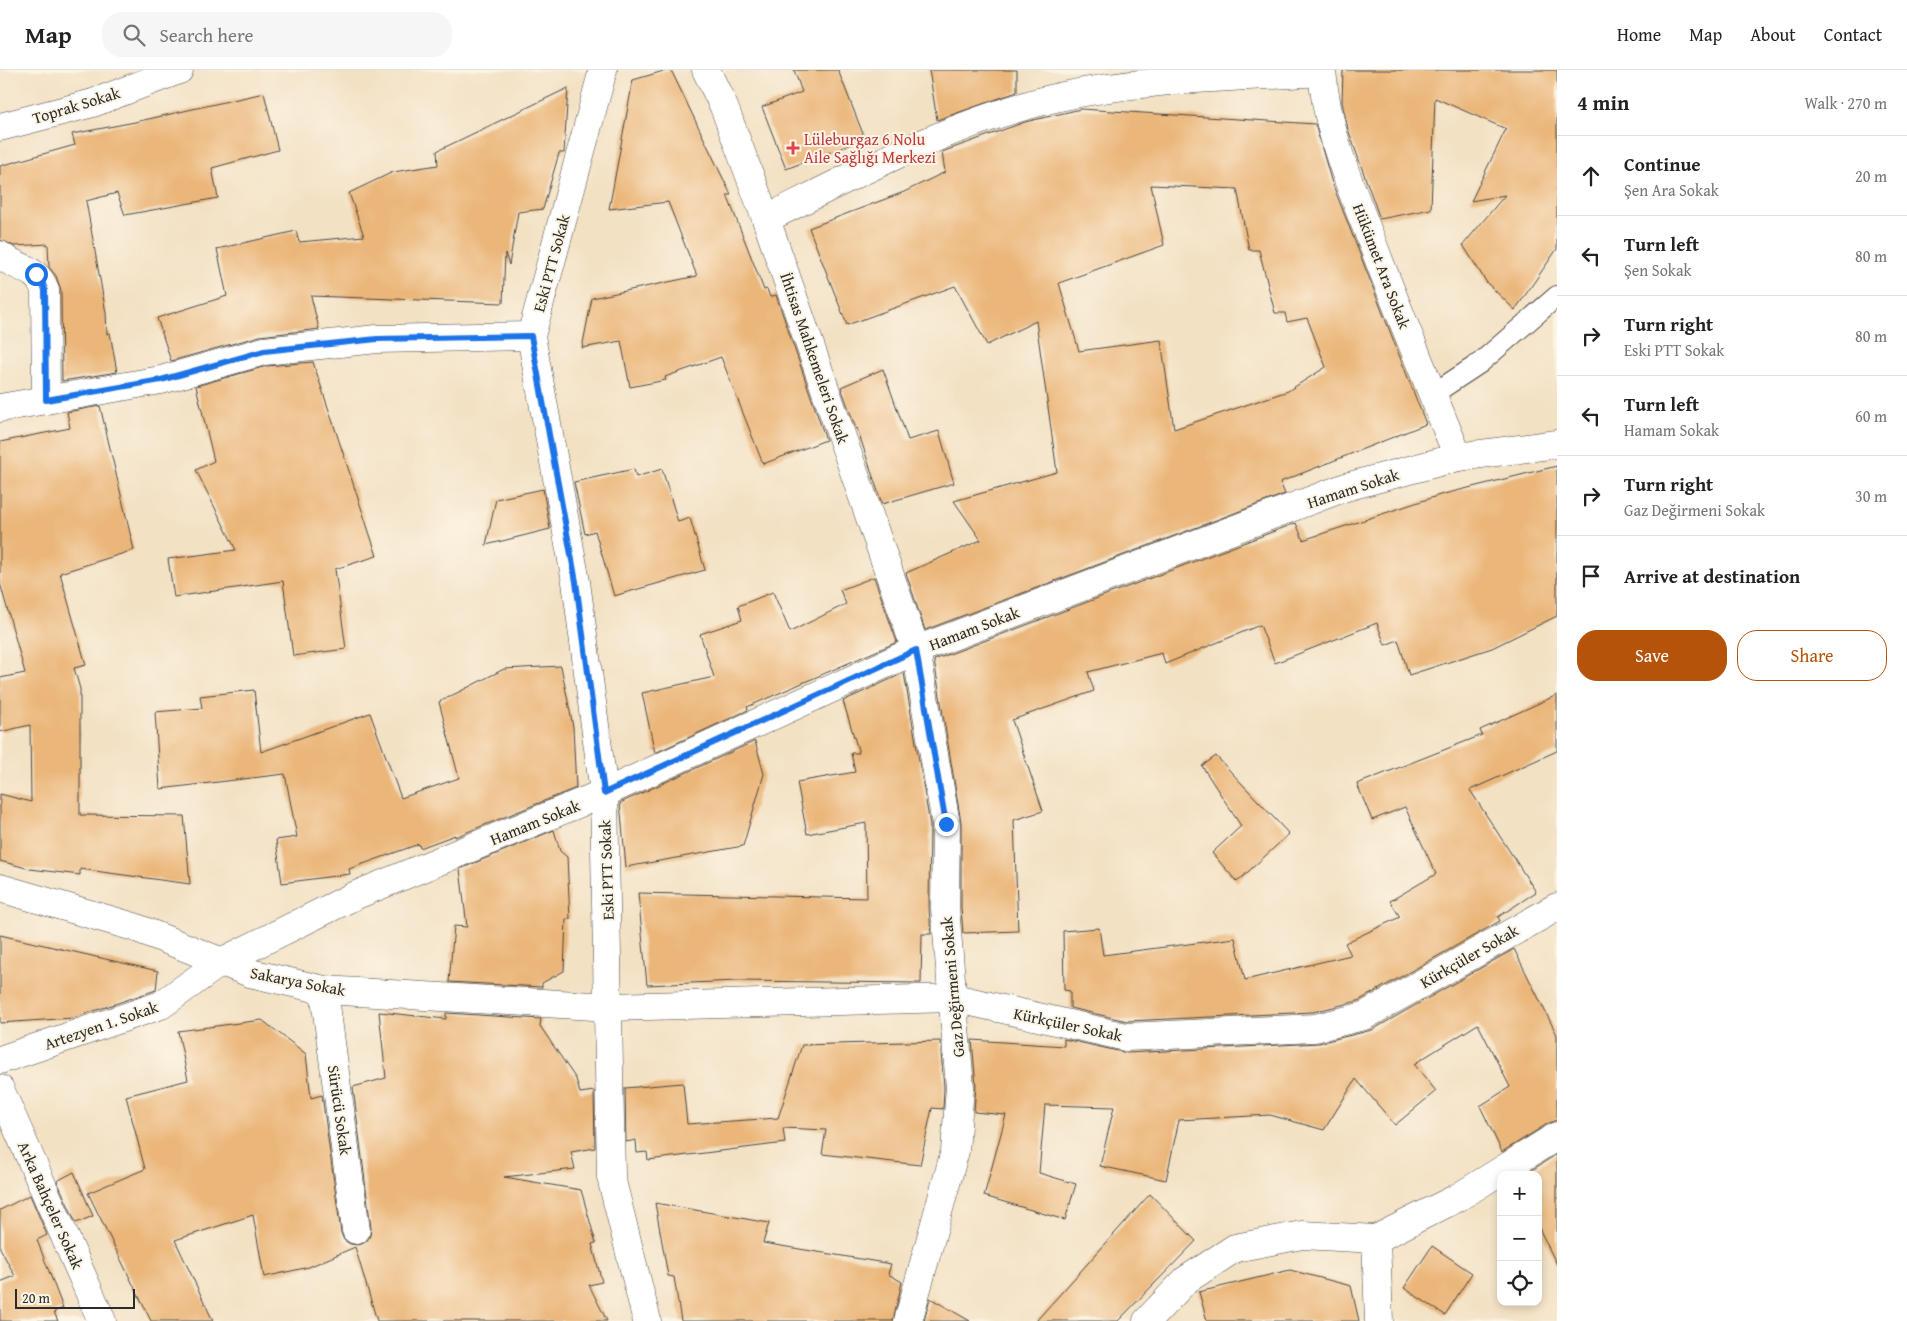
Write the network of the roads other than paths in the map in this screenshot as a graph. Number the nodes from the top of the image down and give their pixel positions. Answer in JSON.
{"nodes":[{"id":1,"x":179,"y":70,"type":"edge"},
{"id":2,"x":603,"y":70,"type":"edge"},
{"id":3,"x":706,"y":70,"type":"edge"},
{"id":4,"x":1322,"y":71,"type":"edge"},
{"id":5,"x":0,"y":127,"type":"edge"},
{"id":6,"x":766,"y":219,"type":"junction"},
{"id":7,"x":0,"y":255,"type":"edge"},
{"id":8,"x":1557,"y":296,"type":"edge"},
{"id":9,"x":531,"y":336,"type":"junction"},
{"id":10,"x":1433,"y":394,"type":"junction"},
{"id":11,"x":46,"y":400,"type":"junction"},
{"id":12,"x":0,"y":408,"type":"edge"},
{"id":13,"x":1557,"y":444,"type":"edge"},
{"id":14,"x":1458,"y":457,"type":"junction"},
{"id":15,"x":916,"y":650,"type":"junction"},
{"id":16,"x":604,"y":793,"type":"junction"},
{"id":17,"x":0,"y":888,"type":"edge"},
{"id":18,"x":1557,"y":907,"type":"edge"},
{"id":19,"x":221,"y":962,"type":"junction"},
{"id":20,"x":324,"y":990,"type":"junction"},
{"id":21,"x":954,"y":998,"type":"junction"},
{"id":22,"x":610,"y":1007,"type":"junction"},
{"id":23,"x":0,"y":1060,"type":"edge"},
{"id":24,"x":0,"y":1090,"type":"edge"},
{"id":25,"x":1557,"y":1136,"type":"edge"},
{"id":26,"x":356,"y":1230,"type":"dead end"},
{"id":27,"x":1376,"y":1239,"type":"junction"},
{"id":28,"x":102,"y":1321,"type":"edge"},
{"id":29,"x":647,"y":1321,"type":"edge"},
{"id":30,"x":908,"y":1321,"type":"edge"},
{"id":31,"x":1147,"y":1321,"type":"edge"},
{"id":32,"x":1379,"y":1321,"type":"edge"}],
"edges":[{"from":1,"to":5,"type":"street","name":"Toprak Sokak"},
{"from":2,"to":9,"type":"street","name":"Eski PTT Sokak"},
{"from":3,"to":6,"type":"street","name":"İhtisas Mahkemeleri Sokak"},
{"from":4,"to":6,"type":"street"},
{"from":4,"to":10,"type":"street","name":"Hükümet Ara Sokak"},
{"from":6,"to":15,"type":"street","name":"İhtisas Mahkemeleri Sokak"},
{"from":7,"to":11,"type":"street"},
{"from":8,"to":10,"type":"lane"},
{"from":9,"to":11,"type":"street"},
{"from":9,"to":16,"type":"street","name":"Eski PTT Sokak"},
{"from":10,"to":14,"type":"street","name":"Hükümet Ara Sokak"},
{"from":11,"to":12,"type":"street"},
{"from":13,"to":14,"type":"street","name":"Hamam Sokak"},
{"from":14,"to":15,"type":"street","name":"Hamam Sokak"},
{"from":15,"to":16,"type":"street","name":"Hamam Sokak"},
{"from":15,"to":21,"type":"street","name":"Gaz Değirmeni Sokak"},
{"from":16,"to":19,"type":"street","name":"Hamam Sokak"},
{"from":16,"to":22,"type":"street","name":"Eski PTT Sokak"},
{"from":17,"to":19,"type":"street","name":"Sakarya Sokak"},
{"from":18,"to":21,"type":"street","name":"Kürkçüler Sokak"},
{"from":19,"to":20,"type":"street","name":"Sakarya Sokak"},
{"from":19,"to":23,"type":"street","name":"Artezyen 1. Sokak"},
{"from":20,"to":22,"type":"street","name":"Sakarya Sokak"},
{"from":20,"to":26,"type":"street","name":"Sürücü Sokak"},
{"from":21,"to":22,"type":"street","name":"Kürkçüler Sokak"},
{"from":21,"to":30,"type":"street","name":"Gaz Değirmeni Sokak"},
{"from":22,"to":29,"type":"street","name":"Eski PTT Sokak"},
{"from":24,"to":28,"type":"street","name":"Arka Bahçeler Sokak"},
{"from":25,"to":27,"type":"street"},
{"from":27,"to":31,"type":"street"},
{"from":27,"to":32,"type":"street"}]}
